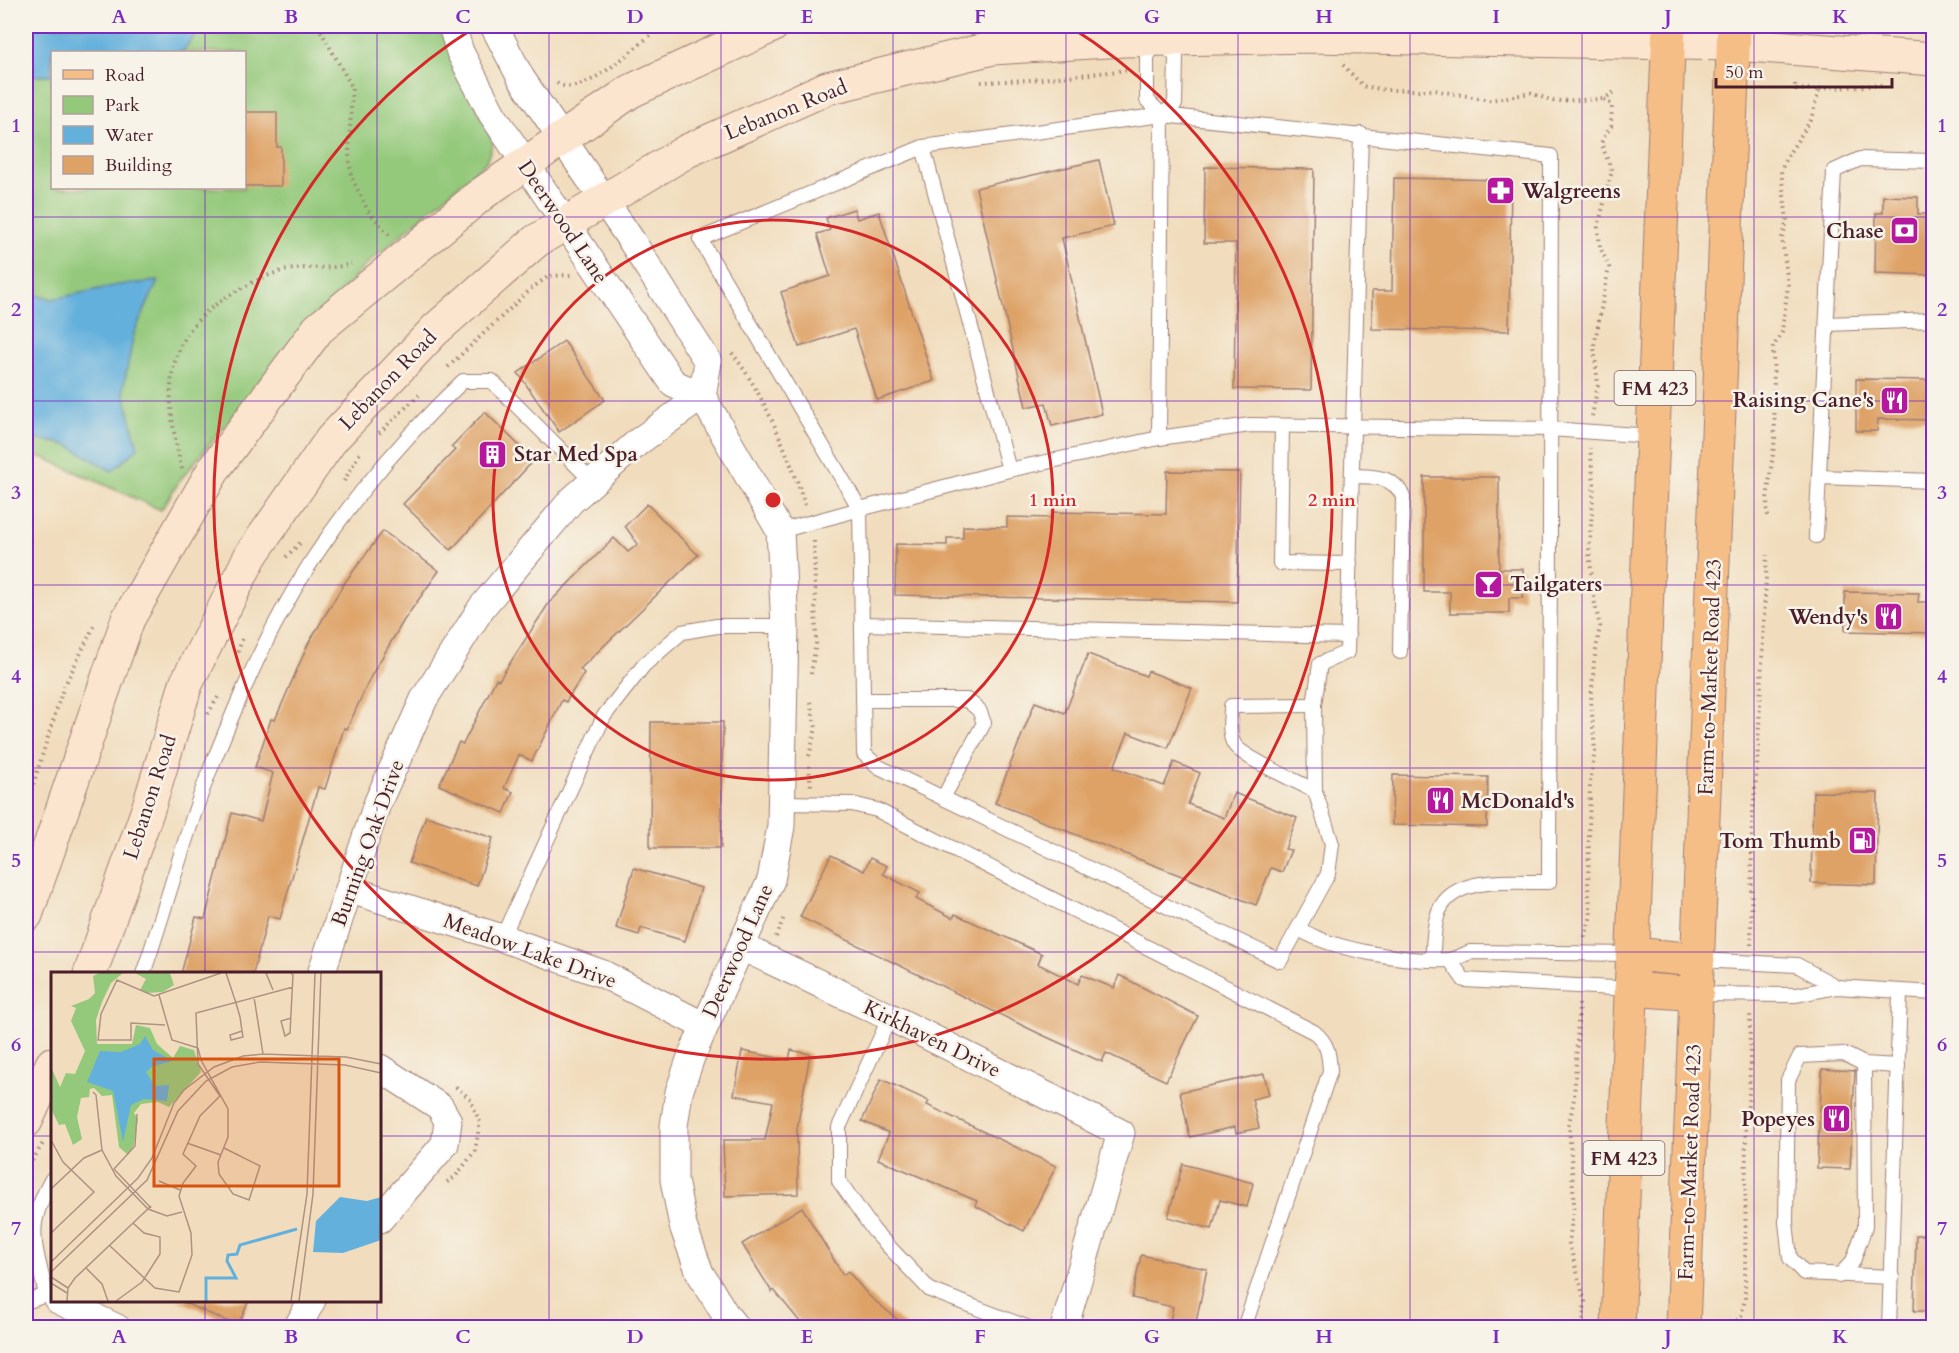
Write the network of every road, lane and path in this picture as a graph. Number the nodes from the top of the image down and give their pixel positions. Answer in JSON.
{"nodes":[{"id":1,"x":318,"y":26,"type":"edge"},
{"id":2,"x":452,"y":26,"type":"edge"},
{"id":3,"x":494,"y":26,"type":"edge"},
{"id":4,"x":663,"y":26,"type":"edge"},
{"id":5,"x":772,"y":26,"type":"edge"},
{"id":6,"x":1157,"y":32,"type":"edge"},
{"id":7,"x":1669,"y":34,"type":"edge"},
{"id":8,"x":1734,"y":35,"type":"edge"},
{"id":9,"x":1934,"y":59,"type":"edge"},
{"id":10,"x":1333,"y":62,"type":"dead end"},
{"id":11,"x":1136,"y":69,"type":"dead end"},
{"id":12,"x":972,"y":82,"type":"dead end"},
{"id":13,"x":557,"y":83,"type":"dead end"},
{"id":14,"x":1795,"y":84,"type":"dead end"},
{"id":15,"x":1890,"y":84,"type":"dead end"},
{"id":16,"x":1819,"y":89,"type":"junction"},
{"id":17,"x":1614,"y":92,"type":"dead end"},
{"id":18,"x":1604,"y":99,"type":"junction"},
{"id":19,"x":1162,"y":115,"type":"junction"},
{"id":20,"x":1361,"y":135,"type":"junction"},
{"id":21,"x":562,"y":138,"type":"junction"},
{"id":22,"x":923,"y":147,"type":"junction"},
{"id":23,"x":1934,"y":161,"type":"edge"},
{"id":24,"x":525,"y":164,"type":"junction"},
{"id":25,"x":604,"y":201,"type":"junction"},
{"id":26,"x":565,"y":224,"type":"junction"},
{"id":27,"x":390,"y":236,"type":"dead end"},
{"id":28,"x":1934,"y":320,"type":"edge"},
{"id":29,"x":1827,"y":324,"type":"junction"},
{"id":30,"x":702,"y":396,"type":"junction"},
{"id":31,"x":1282,"y":426,"type":"junction"},
{"id":32,"x":1353,"y":427,"type":"junction"},
{"id":33,"x":1549,"y":429,"type":"junction"},
{"id":34,"x":1591,"y":432,"type":"junction"},
{"id":35,"x":1653,"y":436,"type":"junction"},
{"id":36,"x":1158,"y":438,"type":"junction"},
{"id":37,"x":1009,"y":470,"type":"junction"},
{"id":38,"x":1352,"y":476,"type":"junction"},
{"id":39,"x":1819,"y":477,"type":"junction"},
{"id":40,"x":1934,"y":481,"type":"edge"},
{"id":41,"x":593,"y":482,"type":"junction"},
{"id":42,"x":860,"y":509,"type":"junction"},
{"id":43,"x":1768,"y":516,"type":"dead end"},
{"id":44,"x":780,"y":531,"type":"junction"},
{"id":45,"x":1816,"y":536,"type":"dead end"},
{"id":46,"x":1767,"y":555,"type":"dead end"},
{"id":47,"x":1350,"y":564,"type":"junction"},
{"id":48,"x":863,"y":624,"type":"junction"},
{"id":49,"x":785,"y":626,"type":"junction"},
{"id":50,"x":1348,"y":636,"type":"junction"},
{"id":51,"x":1400,"y":652,"type":"dead end"},
{"id":52,"x":863,"y":700,"type":"junction"},
{"id":53,"x":1314,"y":705,"type":"junction"},
{"id":54,"x":1315,"y":791,"type":"junction"},
{"id":55,"x":943,"y":798,"type":"junction"},
{"id":56,"x":782,"y":803,"type":"junction"},
{"id":57,"x":351,"y":890,"type":"junction"},
{"id":58,"x":26,"y":915,"type":"edge"},
{"id":59,"x":1299,"y":929,"type":"junction"},
{"id":60,"x":502,"y":938,"type":"junction"},
{"id":61,"x":1584,"y":940,"type":"dead end"},
{"id":62,"x":1751,"y":945,"type":"dead end"},
{"id":63,"x":742,"y":947,"type":"junction"},
{"id":64,"x":1632,"y":954,"type":"junction"},
{"id":65,"x":1432,"y":959,"type":"junction"},
{"id":66,"x":1450,"y":960,"type":"junction"},
{"id":67,"x":1698,"y":960,"type":"junction"},
{"id":68,"x":91,"y":972,"type":"edge"},
{"id":69,"x":144,"y":972,"type":"edge"},
{"id":70,"x":322,"y":972,"type":"edge"},
{"id":71,"x":1837,"y":987,"type":"junction"},
{"id":72,"x":1631,"y":989,"type":"junction"},
{"id":73,"x":1900,"y":993,"type":"junction"},
{"id":74,"x":1934,"y":993,"type":"edge"},
{"id":75,"x":1697,"y":994,"type":"junction"},
{"id":76,"x":1579,"y":1004,"type":"dead end"},
{"id":77,"x":1750,"y":1015,"type":"dead end"},
{"id":78,"x":890,"y":1017,"type":"junction"},
{"id":79,"x":705,"y":1026,"type":"junction"},
{"id":80,"x":1864,"y":1064,"type":"junction"},
{"id":81,"x":51,"y":1066,"type":"edge"},
{"id":82,"x":1898,"y":1066,"type":"junction"},
{"id":83,"x":381,"y":1069,"type":"edge"},
{"id":84,"x":26,"y":1121,"type":"edge"},
{"id":85,"x":51,"y":1181,"type":"edge"},
{"id":86,"x":381,"y":1218,"type":"edge"},
{"id":87,"x":1839,"y":1276,"type":"junction"},
{"id":88,"x":1892,"y":1277,"type":"junction"},
{"id":89,"x":46,"y":1299,"type":"edge"},
{"id":90,"x":53,"y":1302,"type":"edge"},
{"id":91,"x":311,"y":1302,"type":"edge"},
{"id":92,"x":1732,"y":1325,"type":"dead end"},
{"id":93,"x":1890,"y":1327,"type":"edge"},
{"id":94,"x":117,"y":1328,"type":"edge"},
{"id":95,"x":297,"y":1328,"type":"edge"},
{"id":96,"x":736,"y":1328,"type":"edge"},
{"id":97,"x":1029,"y":1328,"type":"edge"},
{"id":98,"x":1064,"y":1328,"type":"edge"},
{"id":99,"x":1244,"y":1328,"type":"edge"},
{"id":100,"x":1582,"y":1328,"type":"edge"},
{"id":101,"x":1618,"y":1328,"type":"edge"},
{"id":102,"x":1683,"y":1328,"type":"edge"},
{"id":103,"x":1900,"y":1328,"type":"edge"}],
"edges":[{"from":1,"to":27,"type":"path"},
{"from":2,"to":24,"type":"street","name":"Deerwood Lane"},
{"from":3,"to":21,"type":"street"},
{"from":4,"to":13,"type":"path"},
{"from":5,"to":21,"type":"main road"},
{"from":6,"to":7,"type":"main road","name":"Lebanon Road"},
{"from":6,"to":19,"type":"lane"},
{"from":6,"to":19,"type":"lane"},
{"from":6,"to":25,"type":"main road","name":"Lebanon Road"},
{"from":7,"to":8,"type":"main road","name":"Lebanon Road"},
{"from":7,"to":35,"type":"main road","number":"FM 423"},
{"from":8,"to":9,"type":"main road","name":"Lebanon Road"},
{"from":8,"to":67,"type":"main road","name":"Farm-to-Market Road 423","number":"FM 423"},
{"from":10,"to":18,"type":"path"},
{"from":11,"to":12,"type":"path"},
{"from":14,"to":16,"type":"path"},
{"from":15,"to":16,"type":"path"},
{"from":16,"to":43,"type":"path"},
{"from":17,"to":18,"type":"path"},
{"from":18,"to":34,"type":"path"},
{"from":19,"to":20,"type":"lane"},
{"from":19,"to":22,"type":"lane"},
{"from":19,"to":36,"type":"lane"},
{"from":20,"to":32,"type":"lane"},
{"from":20,"to":33,"type":"lane"},
{"from":21,"to":24,"type":"main road"},
{"from":21,"to":25,"type":"street"},
{"from":22,"to":37,"type":"lane"},
{"from":22,"to":42,"type":"lane"},
{"from":23,"to":29,"type":"lane"},
{"from":24,"to":26,"type":"street","name":"Deerwood Lane"},
{"from":24,"to":58,"type":"main road"},
{"from":25,"to":26,"type":"main road","name":"Lebanon Road"},
{"from":25,"to":30,"type":"street"},
{"from":26,"to":30,"type":"street","name":"Deerwood Lane"},
{"from":26,"to":68,"type":"main road","name":"Lebanon Road"},
{"from":28,"to":29,"type":"lane"},
{"from":29,"to":39,"type":"lane"},
{"from":30,"to":41,"type":"street","name":"Burning Oak Drive"},
{"from":30,"to":44,"type":"street","name":"Deerwood Lane"},
{"from":31,"to":32,"type":"lane"},
{"from":31,"to":36,"type":"lane"},
{"from":31,"to":47,"type":"lane"},
{"from":32,"to":33,"type":"lane"},
{"from":32,"to":38,"type":"lane"},
{"from":33,"to":34,"type":"lane"},
{"from":33,"to":65,"type":"lane"},
{"from":34,"to":35,"type":"lane"},
{"from":34,"to":61,"type":"path"},
{"from":35,"to":64,"type":"main road","number":"FM 423"},
{"from":36,"to":37,"type":"lane"},
{"from":37,"to":42,"type":"lane"},
{"from":38,"to":47,"type":"lane"},
{"from":38,"to":51,"type":"lane"},
{"from":39,"to":40,"type":"lane"},
{"from":39,"to":45,"type":"lane"},
{"from":41,"to":57,"type":"street","name":"Burning Oak Drive"},
{"from":41,"to":69,"type":"lane"},
{"from":42,"to":44,"type":"lane"},
{"from":42,"to":48,"type":"lane"},
{"from":44,"to":49,"type":"street","name":"Deerwood Lane"},
{"from":46,"to":62,"type":"path"},
{"from":47,"to":50,"type":"lane"},
{"from":48,"to":50,"type":"lane"},
{"from":48,"to":52,"type":"lane"},
{"from":49,"to":56,"type":"street","name":"Deerwood Lane"},
{"from":49,"to":60,"type":"lane"},
{"from":50,"to":53,"type":"lane"},
{"from":52,"to":55,"type":"lane"},
{"from":52,"to":55,"type":"lane"},
{"from":53,"to":54,"type":"lane"},
{"from":53,"to":54,"type":"lane"},
{"from":54,"to":59,"type":"lane"},
{"from":55,"to":59,"type":"lane"},
{"from":56,"to":63,"type":"street","name":"Deerwood Lane"},
{"from":56,"to":99,"type":"lane"},
{"from":57,"to":60,"type":"street","name":"Meadow Lake Drive"},
{"from":57,"to":70,"type":"street","name":"Burning Oak Drive"},
{"from":59,"to":65,"type":"lane"},
{"from":60,"to":79,"type":"street","name":"Meadow Lake Drive"},
{"from":63,"to":78,"type":"street","name":"Kirkhaven Drive"},
{"from":63,"to":79,"type":"street","name":"Deerwood Lane"},
{"from":64,"to":66,"type":"lane"},
{"from":64,"to":67,"type":"main road"},
{"from":64,"to":72,"type":"main road","number":"FM 423"},
{"from":65,"to":66,"type":"lane"},
{"from":66,"to":72,"type":"lane"},
{"from":67,"to":71,"type":"lane"},
{"from":67,"to":75,"type":"main road","name":"Farm-to-Market Road 423","number":"FM 423"},
{"from":71,"to":73,"type":"lane"},
{"from":71,"to":75,"type":"lane"},
{"from":72,"to":75,"type":"main road"},
{"from":72,"to":101,"type":"main road","number":"FM 423"},
{"from":73,"to":74,"type":"lane"},
{"from":73,"to":82,"type":"lane"},
{"from":75,"to":102,"type":"main road","name":"Farm-to-Market Road 423","number":"FM 423"},
{"from":76,"to":100,"type":"path"},
{"from":77,"to":92,"type":"path"},
{"from":78,"to":97,"type":"lane"},
{"from":78,"to":98,"type":"street","name":"Kirkhaven Drive"},
{"from":79,"to":96,"type":"street","name":"Deerwood Lane"},
{"from":80,"to":82,"type":"lane"},
{"from":80,"to":87,"type":"lane"},
{"from":80,"to":87,"type":"lane"},
{"from":81,"to":84,"type":"main road"},
{"from":82,"to":88,"type":"lane"},
{"from":83,"to":86,"type":"street"},
{"from":85,"to":89,"type":"lane"},
{"from":87,"to":88,"type":"lane"},
{"from":88,"to":93,"type":"lane"},
{"from":90,"to":94,"type":"street"},
{"from":91,"to":95,"type":"street"},
{"from":93,"to":103,"type":"lane"}]}
